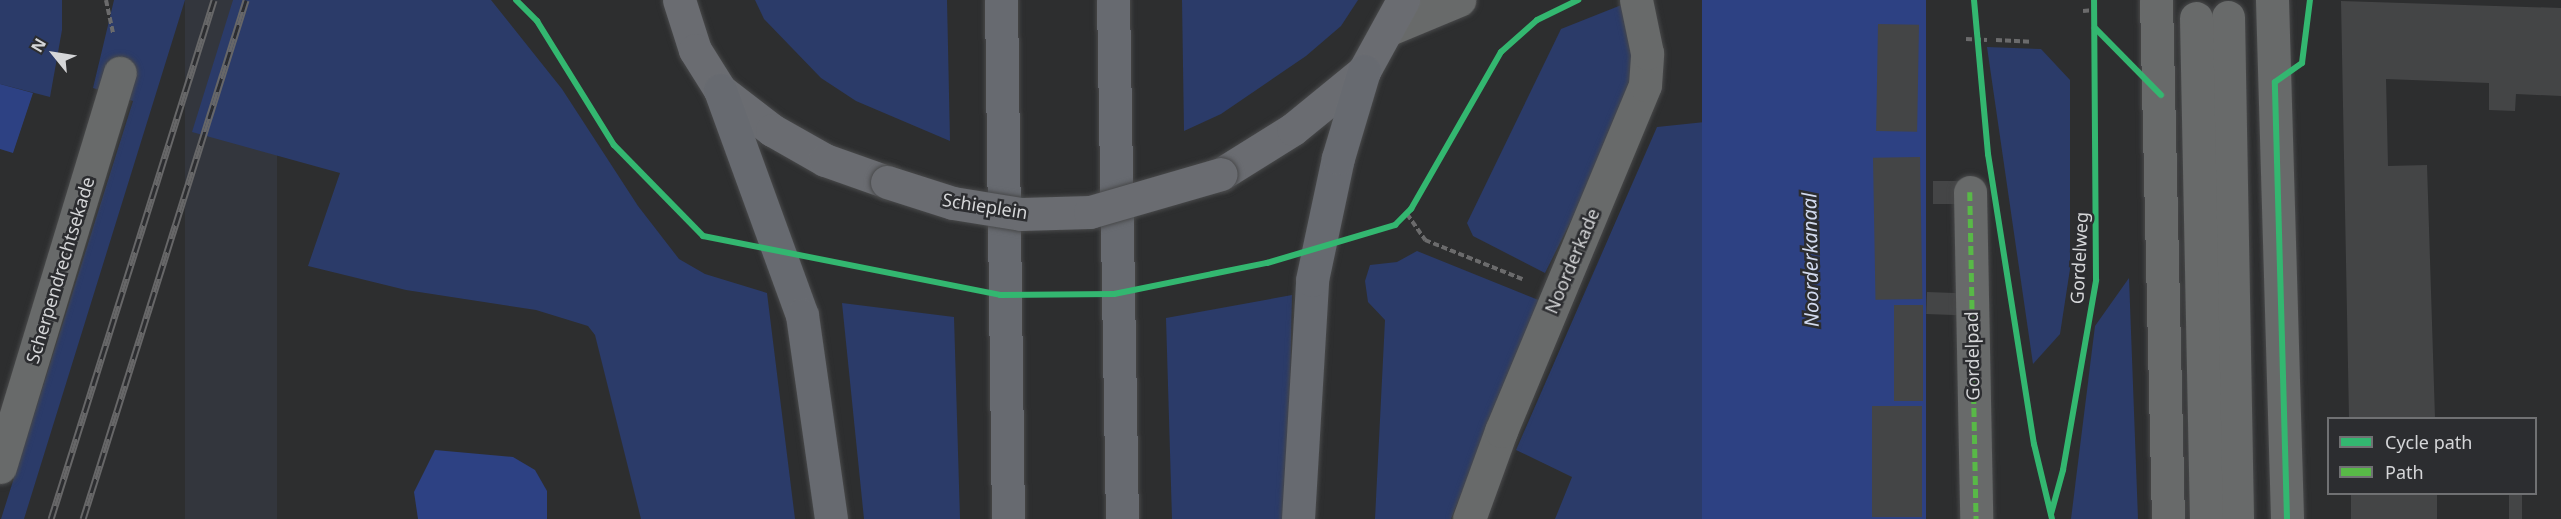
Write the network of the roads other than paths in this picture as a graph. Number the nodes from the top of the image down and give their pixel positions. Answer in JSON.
{"nodes":[{"id":1,"x":1001,"y":0,"type":"edge"},
{"id":2,"x":1113,"y":0,"type":"edge"},
{"id":3,"x":1458,"y":0,"type":"edge"},
{"id":4,"x":1636,"y":0,"type":"edge"},
{"id":5,"x":2156,"y":0,"type":"edge"},
{"id":6,"x":2272,"y":0,"type":"edge"},
{"id":7,"x":678,"y":1,"type":"edge"},
{"id":8,"x":1398,"y":14,"type":"edge"},
{"id":9,"x":2228,"y":16,"type":"dead end"},
{"id":10,"x":2196,"y":18,"type":"dead end"},
{"id":11,"x":1364,"y":71,"type":"junction"},
{"id":12,"x":120,"y":73,"type":"dead end"},
{"id":13,"x":720,"y":90,"type":"junction"},
{"id":14,"x":1970,"y":192,"type":"dead end"},
{"id":15,"x":0,"y":467,"type":"edge"},
{"id":16,"x":831,"y":519,"type":"edge"},
{"id":17,"x":1008,"y":519,"type":"edge"},
{"id":18,"x":1122,"y":519,"type":"edge"},
{"id":19,"x":1298,"y":519,"type":"edge"},
{"id":20,"x":1469,"y":519,"type":"edge"},
{"id":21,"x":1976,"y":519,"type":"edge"},
{"id":22,"x":2169,"y":519,"type":"edge"},
{"id":23,"x":2206,"y":519,"type":"edge"},
{"id":24,"x":2237,"y":519,"type":"edge"},
{"id":25,"x":2287,"y":519,"type":"edge"}],
"edges":[{"from":1,"to":17,"type":"highway"},
{"from":2,"to":18,"type":"highway"},
{"from":3,"to":8,"type":"main road"},
{"from":4,"to":20,"type":"main road","name":"Noorderkade"},
{"from":5,"to":22,"type":"main road"},
{"from":6,"to":25,"type":"main road"},
{"from":7,"to":13,"type":"main road","name":"Schieplein"},
{"from":8,"to":11,"type":"main road","name":"Schieplein"},
{"from":9,"to":24,"type":"main road"},
{"from":10,"to":23,"type":"main road"},
{"from":11,"to":13,"type":"main road","name":"Schieplein","bridge":true},
{"from":11,"to":19,"type":"highway"},
{"from":12,"to":15,"type":"main road","name":"Scherpendrechtsekade"},
{"from":13,"to":16,"type":"highway"},
{"from":14,"to":21,"type":"main road","name":"Gordelpad"}]}
